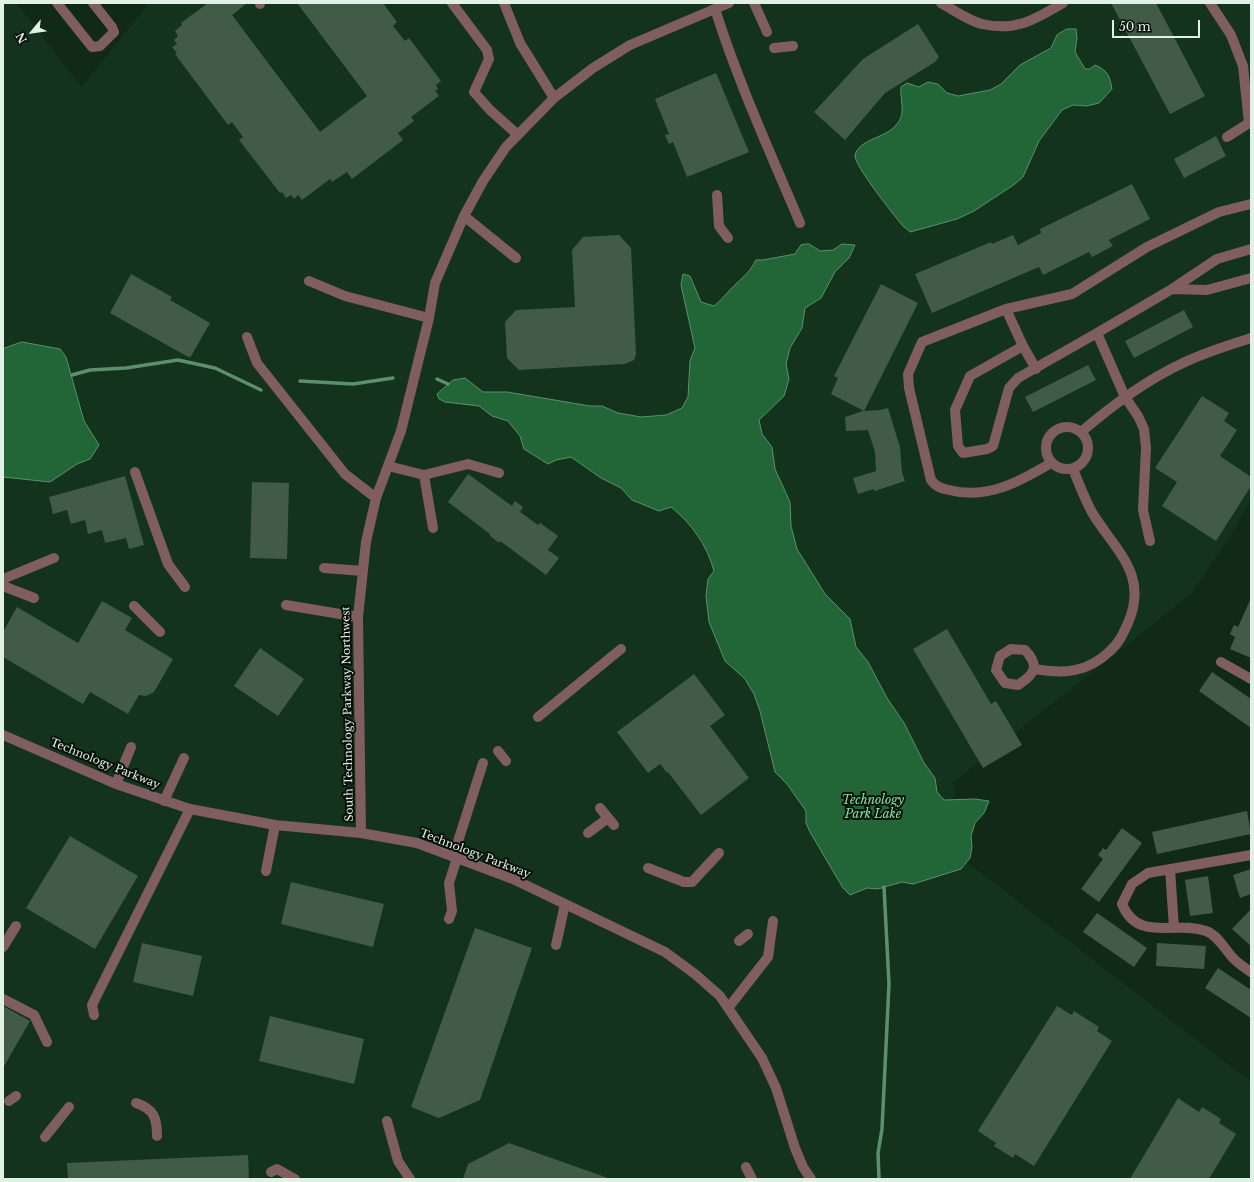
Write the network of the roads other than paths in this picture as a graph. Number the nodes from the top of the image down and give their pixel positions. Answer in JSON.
{"nodes":[{"id":1,"x":57,"y":3,"type":"edge"},
{"id":2,"x":93,"y":3,"type":"edge"},
{"id":3,"x":452,"y":3,"type":"edge"},
{"id":4,"x":504,"y":3,"type":"edge"},
{"id":5,"x":729,"y":3,"type":"edge"},
{"id":6,"x":754,"y":3,"type":"edge"},
{"id":7,"x":941,"y":3,"type":"edge"},
{"id":8,"x":1063,"y":3,"type":"edge"},
{"id":9,"x":1210,"y":3,"type":"edge"},
{"id":10,"x":715,"y":9,"type":"junction"},
{"id":11,"x":767,"y":32,"type":"dead end"},
{"id":12,"x":793,"y":46,"type":"dead end"},
{"id":13,"x":774,"y":48,"type":"dead end"},
{"id":14,"x":554,"y":98,"type":"junction"},
{"id":15,"x":518,"y":135,"type":"junction"},
{"id":16,"x":1227,"y":137,"type":"dead end"},
{"id":17,"x":717,"y":195,"type":"dead end"},
{"id":18,"x":1251,"y":204,"type":"edge"},
{"id":19,"x":464,"y":216,"type":"junction"},
{"id":20,"x":800,"y":223,"type":"dead end"},
{"id":21,"x":728,"y":238,"type":"dead end"},
{"id":22,"x":1251,"y":249,"type":"edge"},
{"id":23,"x":516,"y":258,"type":"dead end"},
{"id":24,"x":1251,"y":278,"type":"edge"},
{"id":25,"x":309,"y":281,"type":"dead end"},
{"id":26,"x":1172,"y":289,"type":"junction"},
{"id":27,"x":1006,"y":308,"type":"junction"},
{"id":28,"x":429,"y":318,"type":"junction"},
{"id":29,"x":1098,"y":333,"type":"junction"},
{"id":30,"x":248,"y":337,"type":"dead end"},
{"id":31,"x":1251,"y":338,"type":"edge"},
{"id":32,"x":1023,"y":346,"type":"junction"},
{"id":33,"x":1036,"y":369,"type":"junction"},
{"id":34,"x":1125,"y":397,"type":"junction"},
{"id":35,"x":1081,"y":432,"type":"junction"},
{"id":36,"x":1051,"y":463,"type":"junction"},
{"id":37,"x":388,"y":466,"type":"junction"},
{"id":38,"x":1073,"y":469,"type":"junction"},
{"id":39,"x":135,"y":472,"type":"dead end"},
{"id":40,"x":499,"y":473,"type":"dead end"},
{"id":41,"x":424,"y":475,"type":"junction"},
{"id":42,"x":376,"y":498,"type":"junction"},
{"id":43,"x":433,"y":528,"type":"dead end"},
{"id":44,"x":1150,"y":541,"type":"dead end"},
{"id":45,"x":54,"y":558,"type":"dead end"},
{"id":46,"x":324,"y":568,"type":"dead end"},
{"id":47,"x":363,"y":571,"type":"junction"},
{"id":48,"x":3,"y":579,"type":"edge"},
{"id":49,"x":3,"y":586,"type":"edge"},
{"id":50,"x":185,"y":587,"type":"dead end"},
{"id":51,"x":34,"y":598,"type":"dead end"},
{"id":52,"x":286,"y":605,"type":"dead end"},
{"id":53,"x":134,"y":606,"type":"dead end"},
{"id":54,"x":358,"y":617,"type":"junction"},
{"id":55,"x":160,"y":632,"type":"dead end"},
{"id":56,"x":621,"y":649,"type":"dead end"},
{"id":57,"x":1221,"y":662,"type":"dead end"},
{"id":58,"x":1034,"y":669,"type":"dead end"},
{"id":59,"x":1251,"y":680,"type":"edge"},
{"id":60,"x":538,"y":717,"type":"dead end"},
{"id":61,"x":3,"y":735,"type":"edge"},
{"id":62,"x":131,"y":748,"type":"dead end"},
{"id":63,"x":498,"y":751,"type":"dead end"},
{"id":64,"x":184,"y":758,"type":"dead end"},
{"id":65,"x":506,"y":761,"type":"dead end"},
{"id":66,"x":483,"y":764,"type":"dead end"},
{"id":67,"x":116,"y":784,"type":"junction"},
{"id":68,"x":164,"y":801,"type":"junction"},
{"id":69,"x":600,"y":808,"type":"dead end"},
{"id":70,"x":190,"y":809,"type":"junction"},
{"id":71,"x":275,"y":825,"type":"junction"},
{"id":72,"x":361,"y":833,"type":"junction"},
{"id":73,"x":588,"y":833,"type":"dead end"},
{"id":74,"x":719,"y":853,"type":"dead end"},
{"id":75,"x":1251,"y":855,"type":"edge"},
{"id":76,"x":455,"y":857,"type":"junction"},
{"id":77,"x":648,"y":868,"type":"dead end"},
{"id":78,"x":1170,"y":869,"type":"junction"},
{"id":79,"x":266,"y":871,"type":"dead end"},
{"id":80,"x":565,"y":904,"type":"junction"},
{"id":81,"x":449,"y":919,"type":"dead end"},
{"id":82,"x":773,"y":921,"type":"dead end"},
{"id":83,"x":16,"y":926,"type":"dead end"},
{"id":84,"x":1174,"y":928,"type":"junction"},
{"id":85,"x":556,"y":945,"type":"dead end"},
{"id":86,"x":3,"y":947,"type":"edge"},
{"id":87,"x":1251,"y":972,"type":"edge"},
{"id":88,"x":3,"y":999,"type":"edge"},
{"id":89,"x":729,"y":1007,"type":"junction"},
{"id":90,"x":94,"y":1015,"type":"dead end"},
{"id":91,"x":47,"y":1042,"type":"dead end"},
{"id":92,"x":136,"y":1103,"type":"dead end"},
{"id":93,"x":69,"y":1107,"type":"dead end"},
{"id":94,"x":387,"y":1121,"type":"dead end"},
{"id":95,"x":157,"y":1136,"type":"dead end"},
{"id":96,"x":45,"y":1138,"type":"dead end"},
{"id":97,"x":746,"y":1167,"type":"dead end"},
{"id":98,"x":272,"y":1172,"type":"dead end"},
{"id":99,"x":295,"y":1179,"type":"edge"},
{"id":100,"x":410,"y":1179,"type":"edge"},
{"id":101,"x":752,"y":1179,"type":"edge"},
{"id":102,"x":811,"y":1179,"type":"edge"}],
"edges":[{"from":1,"to":2,"type":"street"},
{"from":3,"to":15,"type":"street"},
{"from":4,"to":14,"type":"street"},
{"from":5,"to":10,"type":"street","name":"South Technology Parkway Northwest"},
{"from":6,"to":11,"type":"street"},
{"from":7,"to":8,"type":"street"},
{"from":9,"to":16,"type":"street"},
{"from":10,"to":14,"type":"street","name":"South Technology Parkway Northwest"},
{"from":10,"to":20,"type":"street"},
{"from":12,"to":13,"type":"street"},
{"from":14,"to":15,"type":"street","name":"South Technology Parkway Northwest"},
{"from":15,"to":19,"type":"street","name":"South Technology Parkway Northwest"},
{"from":17,"to":21,"type":"street"},
{"from":18,"to":27,"type":"street"},
{"from":19,"to":23,"type":"street"},
{"from":19,"to":28,"type":"street","name":"South Technology Parkway Northwest"},
{"from":22,"to":26,"type":"street"},
{"from":24,"to":26,"type":"street"},
{"from":25,"to":28,"type":"street"},
{"from":26,"to":29,"type":"street"},
{"from":27,"to":32,"type":"street"},
{"from":27,"to":36,"type":"street"},
{"from":28,"to":37,"type":"street","name":"South Technology Parkway Northwest"},
{"from":29,"to":33,"type":"street"},
{"from":29,"to":34,"type":"street"},
{"from":30,"to":42,"type":"street"},
{"from":31,"to":34,"type":"street"},
{"from":32,"to":33,"type":"street"},
{"from":32,"to":33,"type":"street"},
{"from":34,"to":35,"type":"street"},
{"from":34,"to":44,"type":"street"},
{"from":35,"to":36,"type":"street"},
{"from":35,"to":38,"type":"street"},
{"from":36,"to":38,"type":"street"},
{"from":37,"to":41,"type":"street"},
{"from":37,"to":42,"type":"street","name":"South Technology Parkway Northwest"},
{"from":38,"to":58,"type":"street"},
{"from":39,"to":50,"type":"street"},
{"from":40,"to":41,"type":"street"},
{"from":41,"to":43,"type":"street"},
{"from":42,"to":47,"type":"street","name":"South Technology Parkway Northwest"},
{"from":45,"to":48,"type":"street"},
{"from":46,"to":47,"type":"street"},
{"from":47,"to":54,"type":"street","name":"South Technology Parkway Northwest"},
{"from":49,"to":51,"type":"street"},
{"from":52,"to":54,"type":"street"},
{"from":53,"to":55,"type":"street"},
{"from":54,"to":72,"type":"street","name":"South Technology Parkway Northwest"},
{"from":56,"to":60,"type":"street"},
{"from":57,"to":59,"type":"street"},
{"from":61,"to":67,"type":"street","name":"Technology Parkway"},
{"from":62,"to":67,"type":"street"},
{"from":63,"to":65,"type":"street"},
{"from":64,"to":68,"type":"street"},
{"from":66,"to":76,"type":"street"},
{"from":67,"to":68,"type":"street","name":"Technology Parkway"},
{"from":68,"to":70,"type":"street","name":"Technology Parkway"},
{"from":69,"to":73,"type":"street"},
{"from":70,"to":71,"type":"street","name":"Technology Parkway"},
{"from":70,"to":90,"type":"street"},
{"from":71,"to":72,"type":"street","name":"Technology Parkway"},
{"from":71,"to":79,"type":"street"},
{"from":72,"to":76,"type":"street","name":"Technology Parkway"},
{"from":74,"to":77,"type":"street"},
{"from":75,"to":78,"type":"street"},
{"from":76,"to":80,"type":"street","name":"Technology Parkway"},
{"from":76,"to":81,"type":"street"},
{"from":78,"to":84,"type":"street"},
{"from":78,"to":84,"type":"street"},
{"from":80,"to":85,"type":"street"},
{"from":80,"to":89,"type":"street","name":"Technology Parkway"},
{"from":82,"to":89,"type":"street"},
{"from":83,"to":86,"type":"street"},
{"from":84,"to":87,"type":"street"},
{"from":88,"to":91,"type":"street"},
{"from":89,"to":102,"type":"street","name":"Technology Parkway"},
{"from":92,"to":95,"type":"street"},
{"from":93,"to":96,"type":"street"},
{"from":94,"to":100,"type":"street"},
{"from":97,"to":101,"type":"street"},
{"from":98,"to":99,"type":"street"}]}
